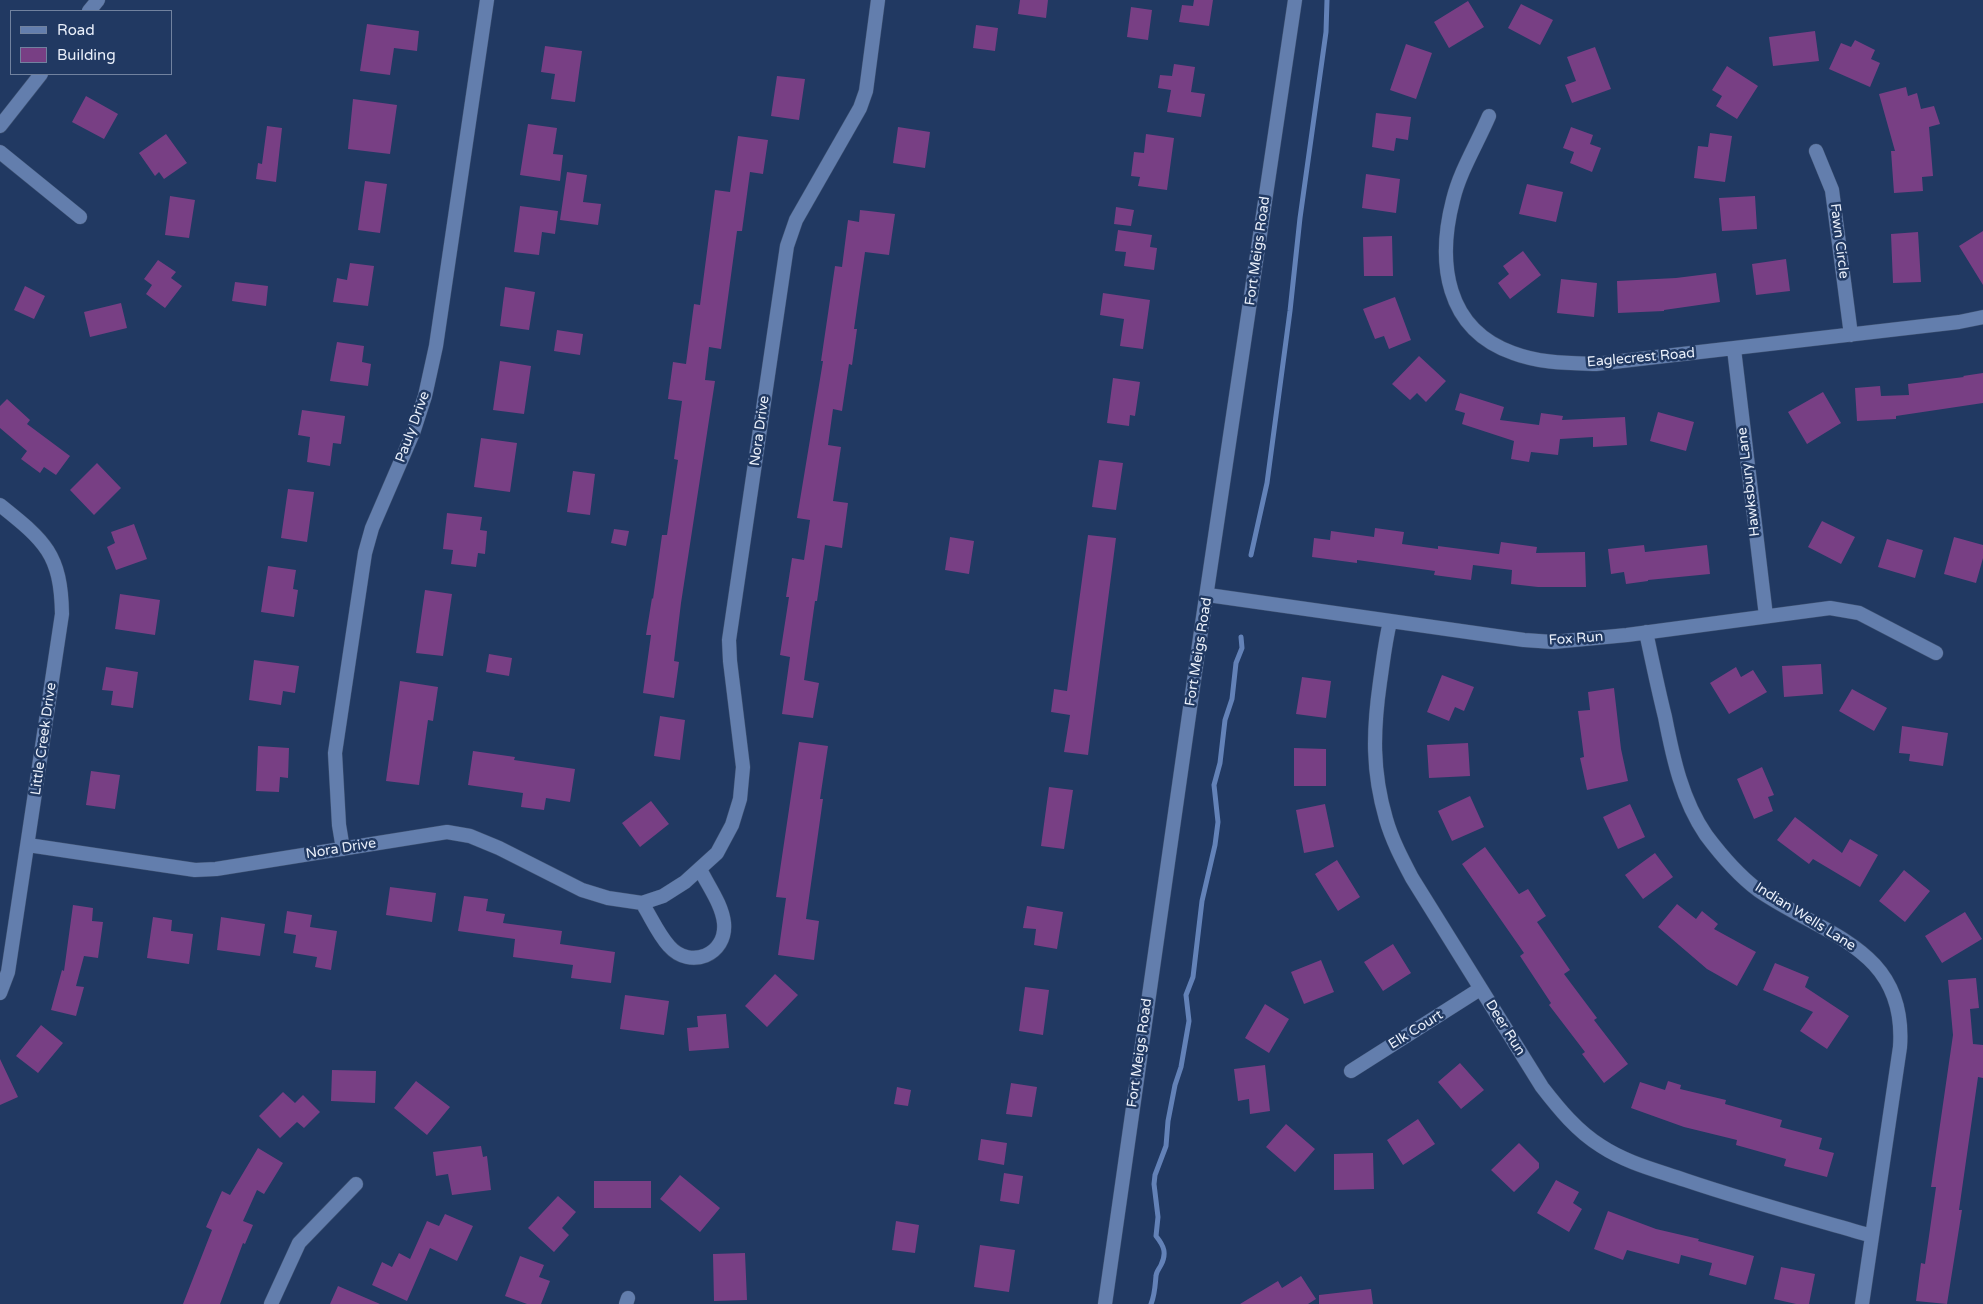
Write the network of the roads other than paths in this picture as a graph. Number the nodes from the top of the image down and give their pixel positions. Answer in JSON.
{"nodes":[{"id":1,"x":98,"y":0,"type":"edge"},
{"id":2,"x":487,"y":0,"type":"edge"},
{"id":3,"x":878,"y":0,"type":"edge"},
{"id":4,"x":1295,"y":0,"type":"edge"},
{"id":5,"x":90,"y":10,"type":"edge"},
{"id":6,"x":40,"y":75,"type":"edge"},
{"id":7,"x":1489,"y":116,"type":"dead end"},
{"id":8,"x":0,"y":126,"type":"edge"},
{"id":9,"x":1816,"y":151,"type":"dead end"},
{"id":10,"x":0,"y":152,"type":"edge"},
{"id":11,"x":80,"y":217,"type":"dead end"},
{"id":12,"x":1983,"y":317,"type":"edge"},
{"id":13,"x":1851,"y":335,"type":"junction"},
{"id":14,"x":1734,"y":348,"type":"junction"},
{"id":15,"x":0,"y":505,"type":"edge"},
{"id":16,"x":1208,"y":595,"type":"junction"},
{"id":17,"x":1766,"y":616,"type":"junction"},
{"id":18,"x":1390,"y":622,"type":"junction"},
{"id":19,"x":1646,"y":632,"type":"junction"},
{"id":20,"x":1936,"y":653,"type":"dead end"},
{"id":21,"x":28,"y":845,"type":"junction"},
{"id":22,"x":343,"y":849,"type":"junction"},
{"id":23,"x":700,"y":869,"type":"junction"},
{"id":24,"x":642,"y":903,"type":"junction"},
{"id":25,"x":1480,"y":989,"type":"junction"},
{"id":26,"x":0,"y":993,"type":"edge"},
{"id":27,"x":1351,"y":1071,"type":"dead end"},
{"id":28,"x":356,"y":1184,"type":"dead end"},
{"id":29,"x":1872,"y":1236,"type":"junction"},
{"id":30,"x":271,"y":1304,"type":"edge"},
{"id":31,"x":1105,"y":1304,"type":"edge"},
{"id":32,"x":1862,"y":1304,"type":"edge"}],
"edges":[{"from":1,"to":5,"type":"street"},
{"from":2,"to":22,"type":"street","name":"Pauly Drive"},
{"from":3,"to":23,"type":"street","name":"Nora Drive"},
{"from":4,"to":16,"type":"street","name":"Fort Meigs Road"},
{"from":6,"to":8,"type":"street"},
{"from":7,"to":14,"type":"street","name":"Eaglecrest Road"},
{"from":9,"to":13,"type":"street","name":"Fawn Circle"},
{"from":10,"to":11,"type":"street"},
{"from":12,"to":13,"type":"street","name":"Eaglecrest Road"},
{"from":13,"to":14,"type":"street","name":"Eaglecrest Road"},
{"from":14,"to":17,"type":"street","name":"Hawksbury Lane"},
{"from":15,"to":21,"type":"street","name":"Little Creek Drive"},
{"from":16,"to":18,"type":"street","name":"Fox Run"},
{"from":16,"to":31,"type":"street","name":"Fort Meigs Road"},
{"from":17,"to":19,"type":"street","name":"Fox Run"},
{"from":17,"to":20,"type":"street","name":"Fox Run"},
{"from":18,"to":19,"type":"street","name":"Fox Run"},
{"from":18,"to":25,"type":"street","name":"Deer Run"},
{"from":19,"to":29,"type":"street","name":"Indian Wells Lane"},
{"from":21,"to":22,"type":"street","name":"Nora Drive"},
{"from":21,"to":26,"type":"street","name":"Little Creek Drive"},
{"from":22,"to":24,"type":"street","name":"Nora Drive"},
{"from":23,"to":24,"type":"street","name":"Nora Drive"},
{"from":23,"to":24,"type":"street"},
{"from":25,"to":27,"type":"street","name":"Elk Court"},
{"from":25,"to":29,"type":"street","name":"Deer Run"},
{"from":28,"to":30,"type":"street"},
{"from":29,"to":32,"type":"street","name":"Indian Wells Lane"}]}
